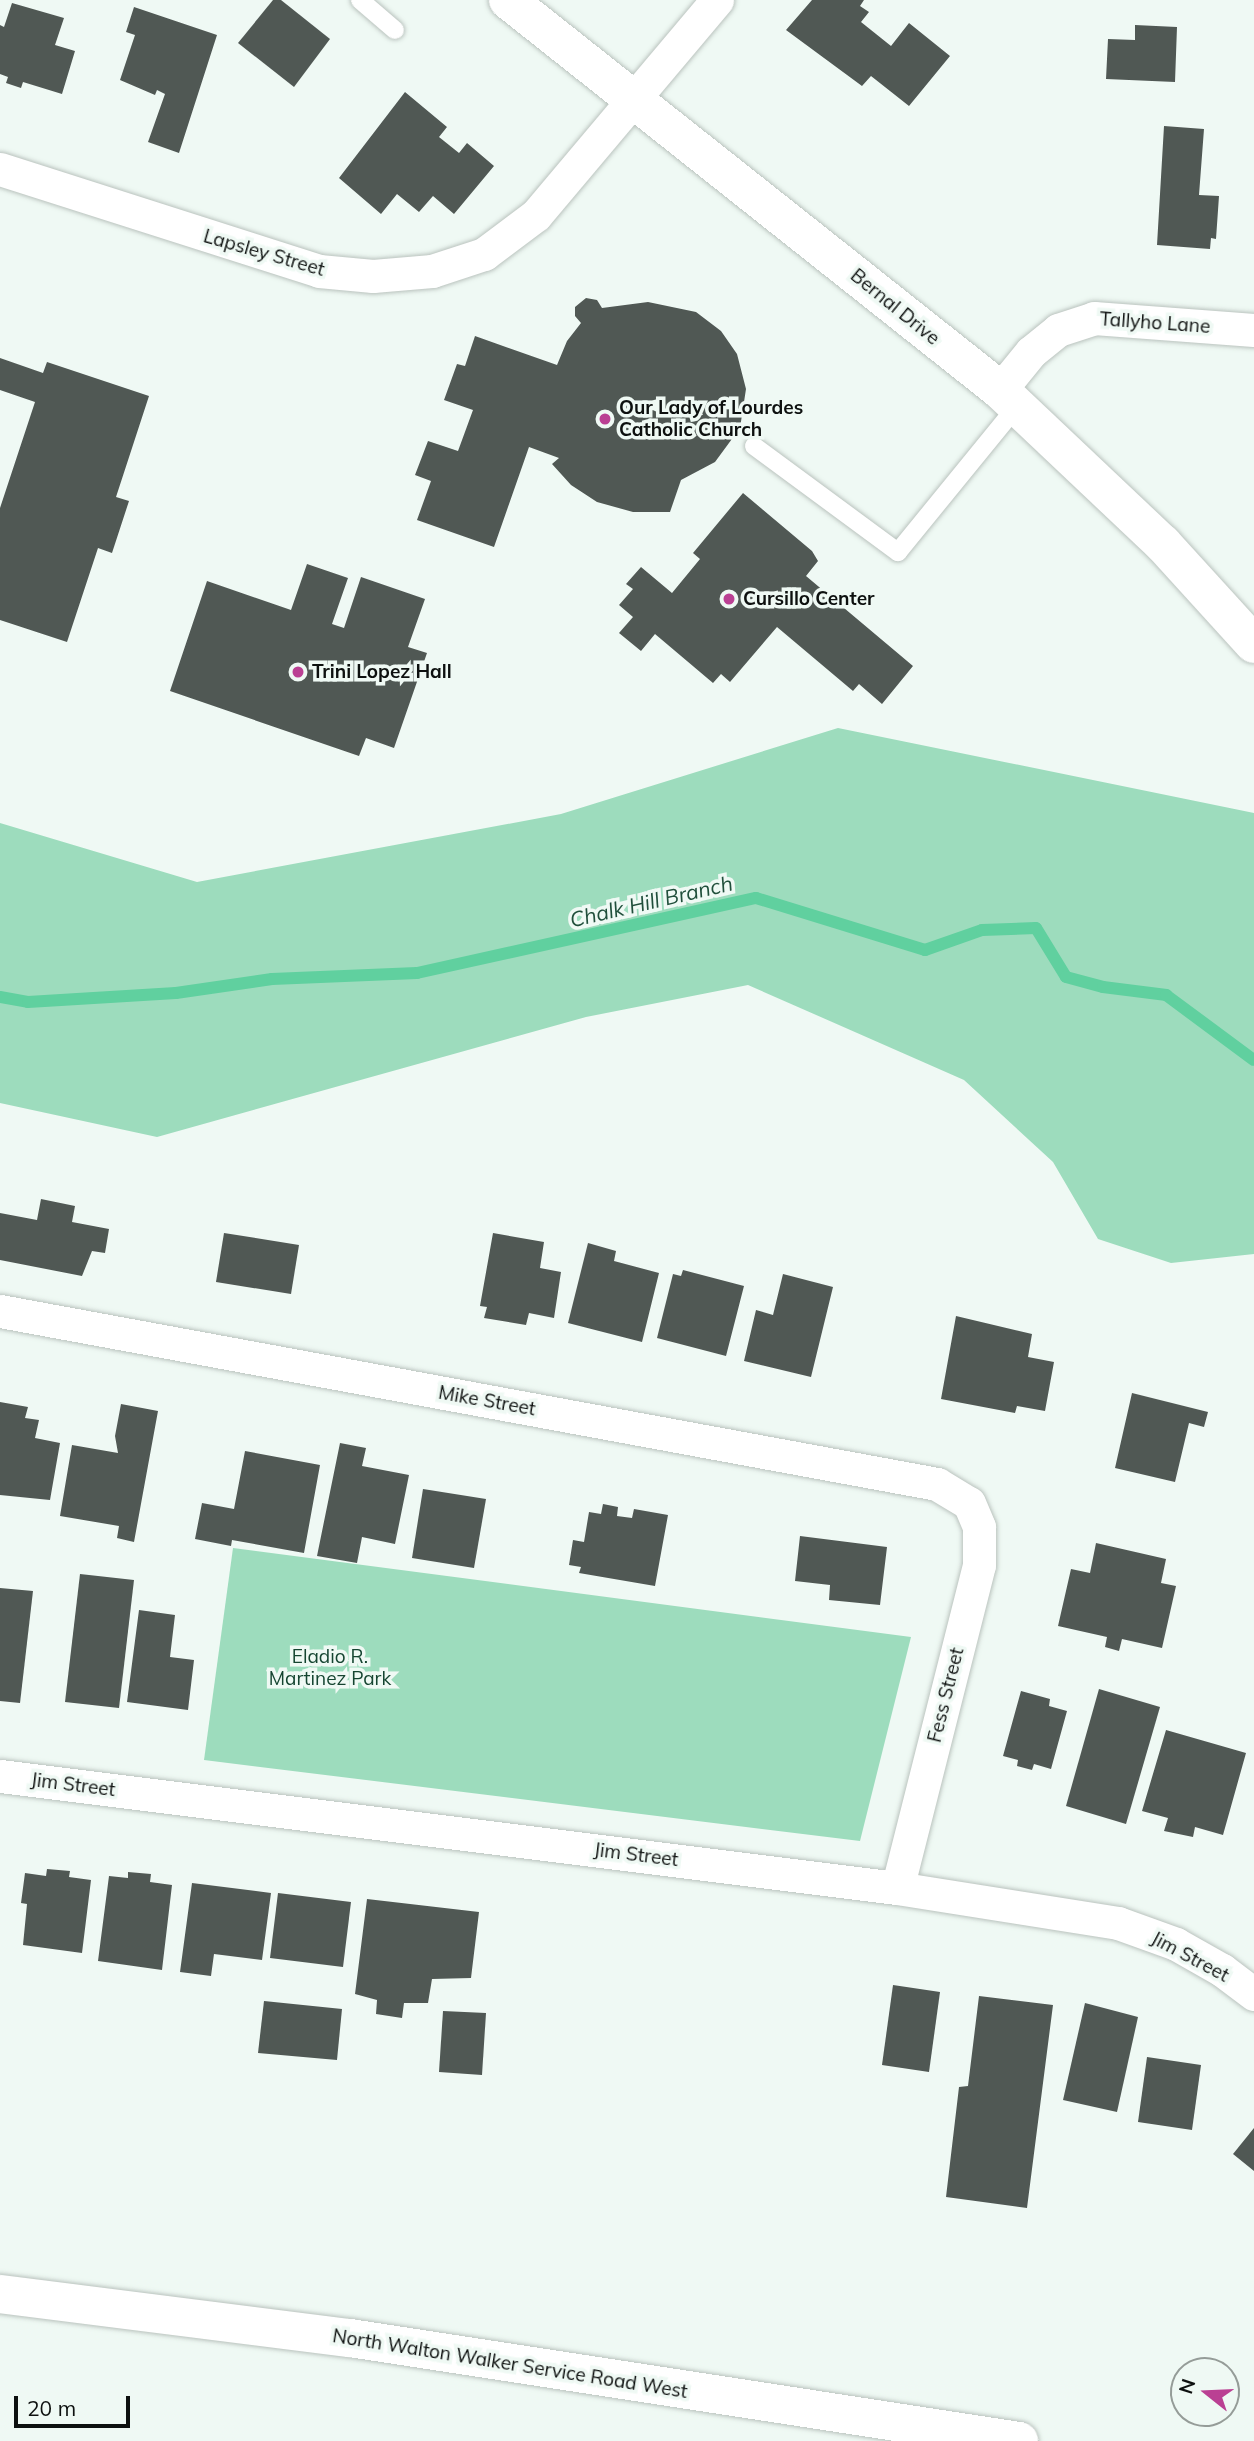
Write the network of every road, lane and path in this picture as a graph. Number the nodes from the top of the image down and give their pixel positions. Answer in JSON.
{"nodes":[{"id":1,"x":360,"y":0,"type":"edge"},
{"id":2,"x":509,"y":0,"type":"edge"},
{"id":3,"x":717,"y":0,"type":"edge"},
{"id":4,"x":395,"y":30,"type":"dead end"},
{"id":5,"x":633,"y":99,"type":"junction"},
{"id":6,"x":0,"y":169,"type":"edge"},
{"id":7,"x":1254,"y":330,"type":"edge"},
{"id":8,"x":1009,"y":398,"type":"junction"},
{"id":9,"x":754,"y":446,"type":"dead end"},
{"id":10,"x":1254,"y":644,"type":"edge"},
{"id":11,"x":0,"y":1311,"type":"edge"},
{"id":12,"x":968,"y":1503,"type":"joint"},
{"id":13,"x":0,"y":1776,"type":"edge"},
{"id":14,"x":897,"y":1888,"type":"junction"},
{"id":15,"x":1254,"y":1994,"type":"edge"},
{"id":16,"x":0,"y":2294,"type":"edge"},
{"id":17,"x":1019,"y":2441,"type":"edge"}],
"edges":[{"from":1,"to":4,"type":"lane"},
{"from":2,"to":5,"type":"main road","name":"Bernal Drive"},
{"from":3,"to":5,"type":"street","name":"Lapsley Street"},
{"from":5,"to":6,"type":"street","name":"Lapsley Street"},
{"from":5,"to":8,"type":"main road","name":"Bernal Drive"},
{"from":7,"to":8,"type":"street","name":"Tallyho Lane"},
{"from":8,"to":9,"type":"lane"},
{"from":8,"to":10,"type":"main road","name":"Bernal Drive"},
{"from":11,"to":12,"type":"street","name":"Mike Street"},
{"from":12,"to":14,"type":"street","name":"Fess Street"},
{"from":13,"to":14,"type":"street","name":"Jim Street"},
{"from":14,"to":15,"type":"street","name":"Jim Street"},
{"from":16,"to":17,"type":"main road","name":"North Walton Walker Service Road West"}]}
